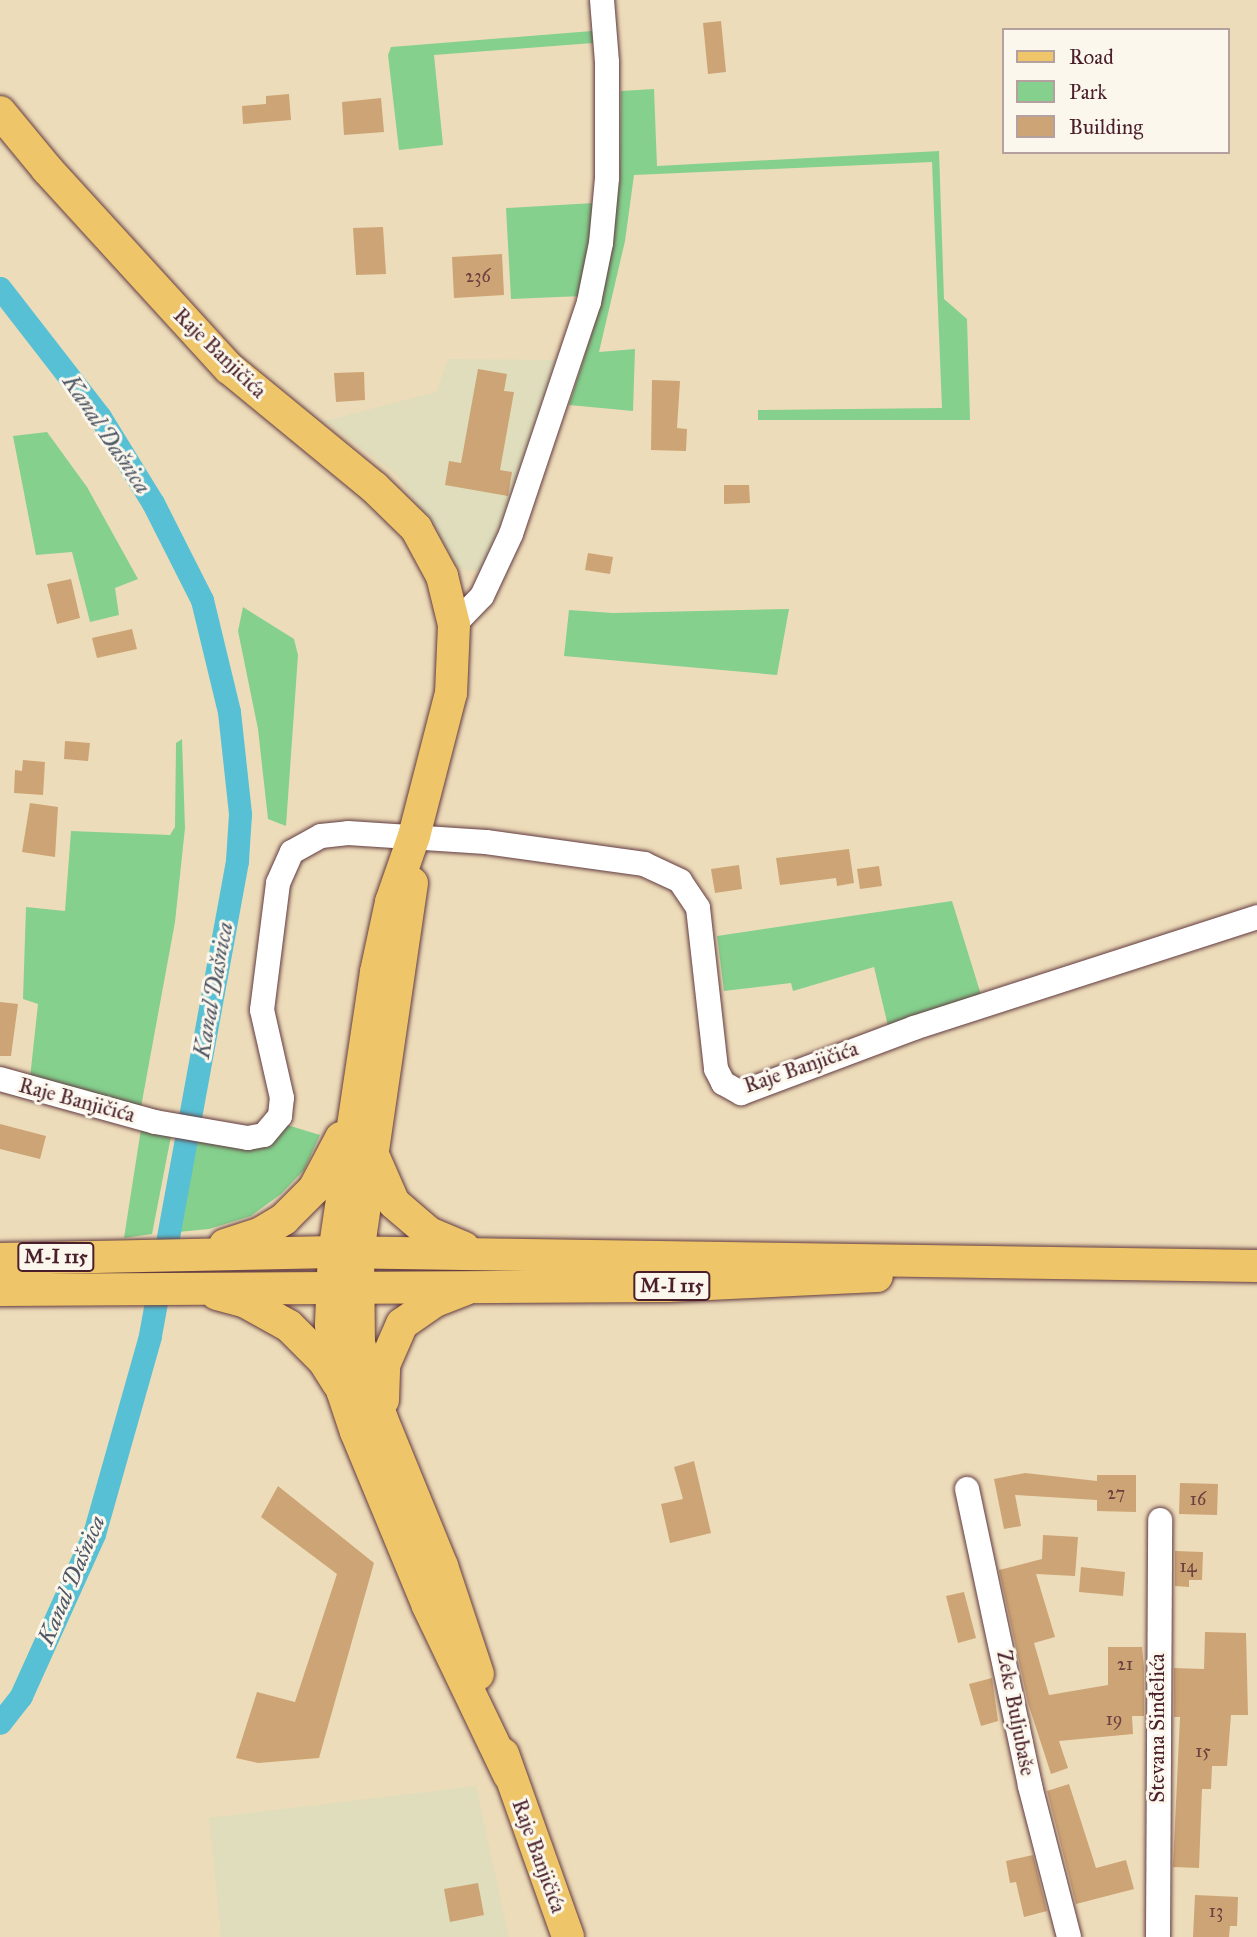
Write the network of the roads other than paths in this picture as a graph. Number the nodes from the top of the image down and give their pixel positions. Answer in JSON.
{"nodes":[{"id":1,"x":602,"y":0,"type":"edge"},
{"id":2,"x":0,"y":112,"type":"edge"},
{"id":3,"x":454,"y":625,"type":"junction"},
{"id":4,"x":414,"y":836,"type":"junction"},
{"id":5,"x":1257,"y":917,"type":"edge"},
{"id":6,"x":0,"y":1079,"type":"edge"},
{"id":7,"x":354,"y":1108,"type":"junction"},
{"id":8,"x":372,"y":1151,"type":"junction"},
{"id":9,"x":346,"y":1252,"type":"junction"},
{"id":10,"x":479,"y":1253,"type":"junction"},
{"id":11,"x":183,"y":1255,"type":"junction"},
{"id":12,"x":0,"y":1259,"type":"edge"},
{"id":13,"x":986,"y":1264,"type":"junction"},
{"id":14,"x":1257,"y":1266,"type":"edge"},
{"id":15,"x":344,"y":1285,"type":"junction"},
{"id":16,"x":185,"y":1286,"type":"junction"},
{"id":17,"x":474,"y":1287,"type":"junction"},
{"id":18,"x":0,"y":1290,"type":"edge"},
{"id":19,"x":342,"y":1390,"type":"junction"},
{"id":20,"x":382,"y":1419,"type":"junction"},
{"id":21,"x":967,"y":1489,"type":"dead end"},
{"id":22,"x":1160,"y":1520,"type":"dead end"},
{"id":23,"x":509,"y":1775,"type":"junction"},
{"id":24,"x":568,"y":1937,"type":"edge"},
{"id":25,"x":1069,"y":1937,"type":"edge"},
{"id":26,"x":1158,"y":1937,"type":"edge"}],
"edges":[{"from":1,"to":3,"type":"street"},
{"from":2,"to":3,"type":"main road","name":"Raje Banjičića"},
{"from":3,"to":4,"type":"main road","name":"Raje Banjičića"},
{"from":4,"to":5,"type":"street","name":"Raje Banjičića"},
{"from":4,"to":6,"type":"street","name":"Raje Banjičića"},
{"from":4,"to":7,"type":"main road"},
{"from":4,"to":8,"type":"main road"},
{"from":7,"to":9,"type":"main road"},
{"from":7,"to":11,"type":"main road"},
{"from":8,"to":9,"type":"main road"},
{"from":8,"to":10,"type":"main road"},
{"from":9,"to":10,"type":"main road","number":"M-I 115"},
{"from":9,"to":11,"type":"main road","number":"M-I 115"},
{"from":9,"to":15,"type":"main road"},
{"from":10,"to":13,"type":"main road","number":"M-I 115"},
{"from":11,"to":12,"type":"main road","number":"M-I 115"},
{"from":13,"to":14,"type":"main road","number":"M-I 115"},
{"from":13,"to":17,"type":"main road","number":"M-I 115"},
{"from":15,"to":16,"type":"main road","number":"M-I 115"},
{"from":15,"to":17,"type":"main road","number":"M-I 115"},
{"from":15,"to":19,"type":"main road"},
{"from":15,"to":20,"type":"main road"},
{"from":16,"to":18,"type":"main road","number":"M-I 115"},
{"from":16,"to":19,"type":"main road"},
{"from":17,"to":20,"type":"main road"},
{"from":19,"to":23,"type":"main road"},
{"from":20,"to":23,"type":"main road"},
{"from":21,"to":25,"type":"street","name":"Zeke Buljubaše"},
{"from":22,"to":26,"type":"street","name":"Stevana Sinđelića"},
{"from":23,"to":24,"type":"main road","name":"Raje Banjičića"}]}
